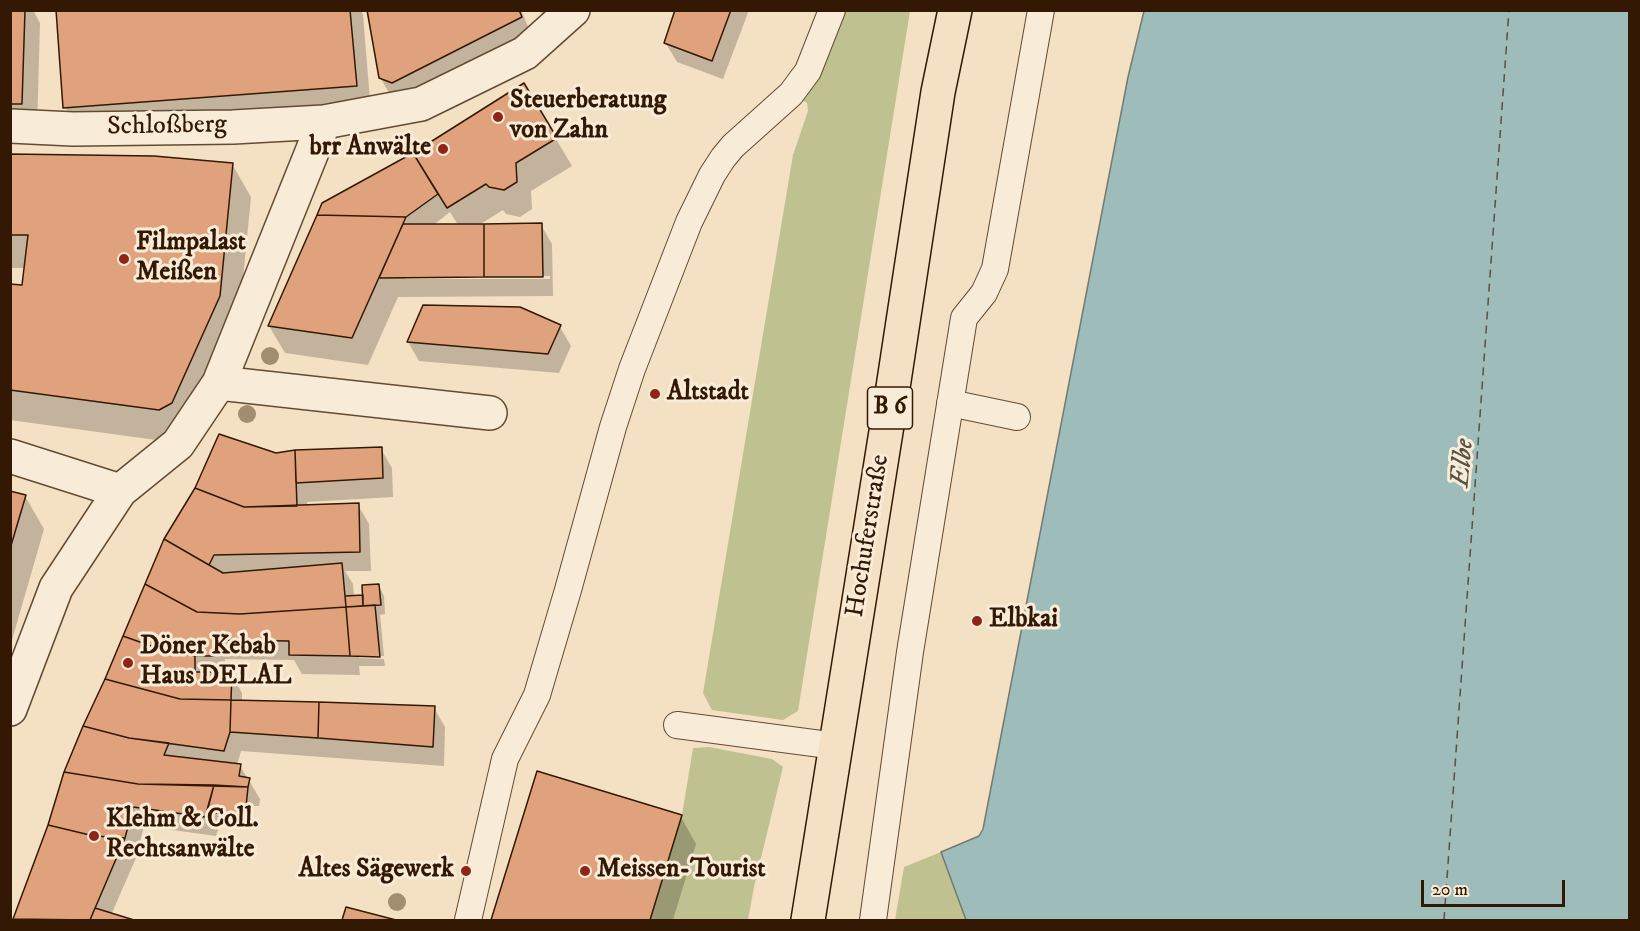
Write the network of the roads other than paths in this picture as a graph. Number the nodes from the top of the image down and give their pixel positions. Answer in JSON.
{"nodes":[{"id":1,"x":573,"y":10,"type":"edge"},
{"id":2,"x":832,"y":10,"type":"edge"},
{"id":3,"x":955,"y":10,"type":"edge"},
{"id":4,"x":1041,"y":10,"type":"edge"},
{"id":5,"x":324,"y":122,"type":"junction"},
{"id":6,"x":10,"y":126,"type":"edge"},
{"id":7,"x":219,"y":383,"type":"junction"},
{"id":8,"x":950,"y":403,"type":"junction"},
{"id":9,"x":490,"y":413,"type":"dead end"},
{"id":10,"x":1017,"y":417,"type":"dead end"},
{"id":11,"x":10,"y":456,"type":"edge"},
{"id":12,"x":120,"y":491,"type":"junction"},
{"id":13,"x":10,"y":710,"type":"edge"},
{"id":14,"x":677,"y":725,"type":"dead end"},
{"id":15,"x":836,"y":746,"type":"junction"},
{"id":16,"x":468,"y":921,"type":"edge"},
{"id":17,"x":808,"y":921,"type":"edge"},
{"id":18,"x":873,"y":921,"type":"edge"}],
"edges":[{"from":1,"to":5,"type":"street","name":"Schloßberg"},
{"from":2,"to":16,"type":"lane"},
{"from":3,"to":15,"type":"main road","name":"Hochuferstraße","number":"B 6"},
{"from":4,"to":8,"type":"lane"},
{"from":5,"to":6,"type":"street","name":"Schloßberg"},
{"from":5,"to":7,"type":"street"},
{"from":7,"to":9,"type":"street"},
{"from":7,"to":12,"type":"street"},
{"from":8,"to":10,"type":"lane"},
{"from":8,"to":18,"type":"lane"},
{"from":11,"to":12,"type":"street"},
{"from":12,"to":13,"type":"street"},
{"from":14,"to":15,"type":"lane"},
{"from":15,"to":17,"type":"main road","name":"Hochuferstraße","number":"B 6"}]}
